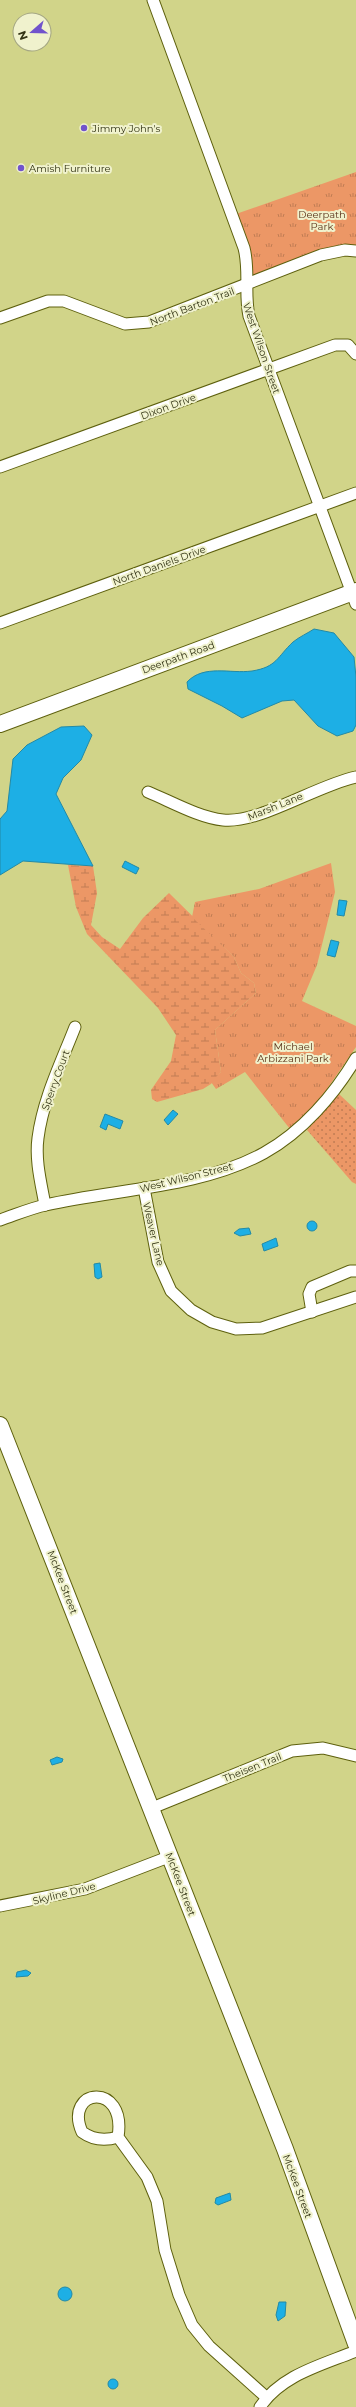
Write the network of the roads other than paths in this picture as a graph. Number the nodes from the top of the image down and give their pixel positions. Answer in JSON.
{"nodes":[{"id":1,"x":153,"y":0,"type":"edge"},
{"id":2,"x":356,"y":251,"type":"edge"},
{"id":3,"x":247,"y":284,"type":"junction"},
{"id":4,"x":0,"y":318,"type":"edge"},
{"id":5,"x":356,"y":354,"type":"edge"},
{"id":6,"x":268,"y":369,"type":"junction"},
{"id":7,"x":0,"y":467,"type":"edge"},
{"id":8,"x":356,"y":493,"type":"edge"},
{"id":9,"x":319,"y":506,"type":"junction"},
{"id":10,"x":354,"y":596,"type":"edge"},
{"id":11,"x":0,"y":623,"type":"edge"},
{"id":12,"x":0,"y":724,"type":"edge"},
{"id":13,"x":356,"y":776,"type":"edge"},
{"id":14,"x":148,"y":792,"type":"dead end"},
{"id":15,"x":75,"y":1027,"type":"dead end"},
{"id":16,"x":356,"y":1058,"type":"edge"},
{"id":17,"x":144,"y":1188,"type":"junction"},
{"id":18,"x":45,"y":1205,"type":"junction"},
{"id":19,"x":0,"y":1220,"type":"edge"},
{"id":20,"x":356,"y":1271,"type":"edge"},
{"id":21,"x":356,"y":1297,"type":"edge"},
{"id":22,"x":312,"y":1312,"type":"junction"},
{"id":23,"x":0,"y":1425,"type":"edge"},
{"id":24,"x":356,"y":1756,"type":"edge"},
{"id":25,"x":152,"y":1808,"type":"junction"},
{"id":26,"x":171,"y":1856,"type":"junction"},
{"id":27,"x":0,"y":1906,"type":"edge"},
{"id":28,"x":118,"y":2137,"type":"dead end"},
{"id":29,"x":356,"y":2344,"type":"edge"},
{"id":30,"x":356,"y":2352,"type":"edge"},
{"id":31,"x":266,"y":2397,"type":"junction"},
{"id":32,"x":260,"y":2407,"type":"edge"}],
"edges":[{"from":1,"to":3,"type":"street","name":"West Wilson Street"},
{"from":2,"to":3,"type":"street","name":"North Barton Trail"},
{"from":3,"to":4,"type":"street","name":"North Barton Trail"},
{"from":3,"to":6,"type":"street","name":"West Wilson Street"},
{"from":5,"to":6,"type":"street","name":"Dixon Drive"},
{"from":6,"to":7,"type":"street","name":"Dixon Drive"},
{"from":6,"to":9,"type":"street","name":"West Wilson Street"},
{"from":8,"to":9,"type":"street","name":"North Daniels Drive"},
{"from":9,"to":10,"type":"street","name":"West Wilson Street"},
{"from":9,"to":11,"type":"street","name":"North Daniels Drive"},
{"from":10,"to":12,"type":"street","name":"Deerpath Road"},
{"from":13,"to":14,"type":"street","name":"Marsh Lane"},
{"from":15,"to":18,"type":"street","name":"Sperry Court"},
{"from":16,"to":17,"type":"street","name":"West Wilson Street"},
{"from":17,"to":18,"type":"street","name":"West Wilson Street"},
{"from":17,"to":22,"type":"street","name":"Weaver Lane"},
{"from":18,"to":19,"type":"street","name":"West Wilson Street"},
{"from":20,"to":22,"type":"street"},
{"from":21,"to":22,"type":"street","name":"Weaver Lane"},
{"from":23,"to":25,"type":"street","name":"McKee Street"},
{"from":24,"to":25,"type":"street","name":"Theisen Trail"},
{"from":25,"to":26,"type":"street","name":"McKee Street"},
{"from":26,"to":27,"type":"street","name":"Skyline Drive"},
{"from":26,"to":29,"type":"street","name":"McKee Street"},
{"from":28,"to":31,"type":"street"},
{"from":30,"to":31,"type":"street"},
{"from":31,"to":32,"type":"street"}]}
